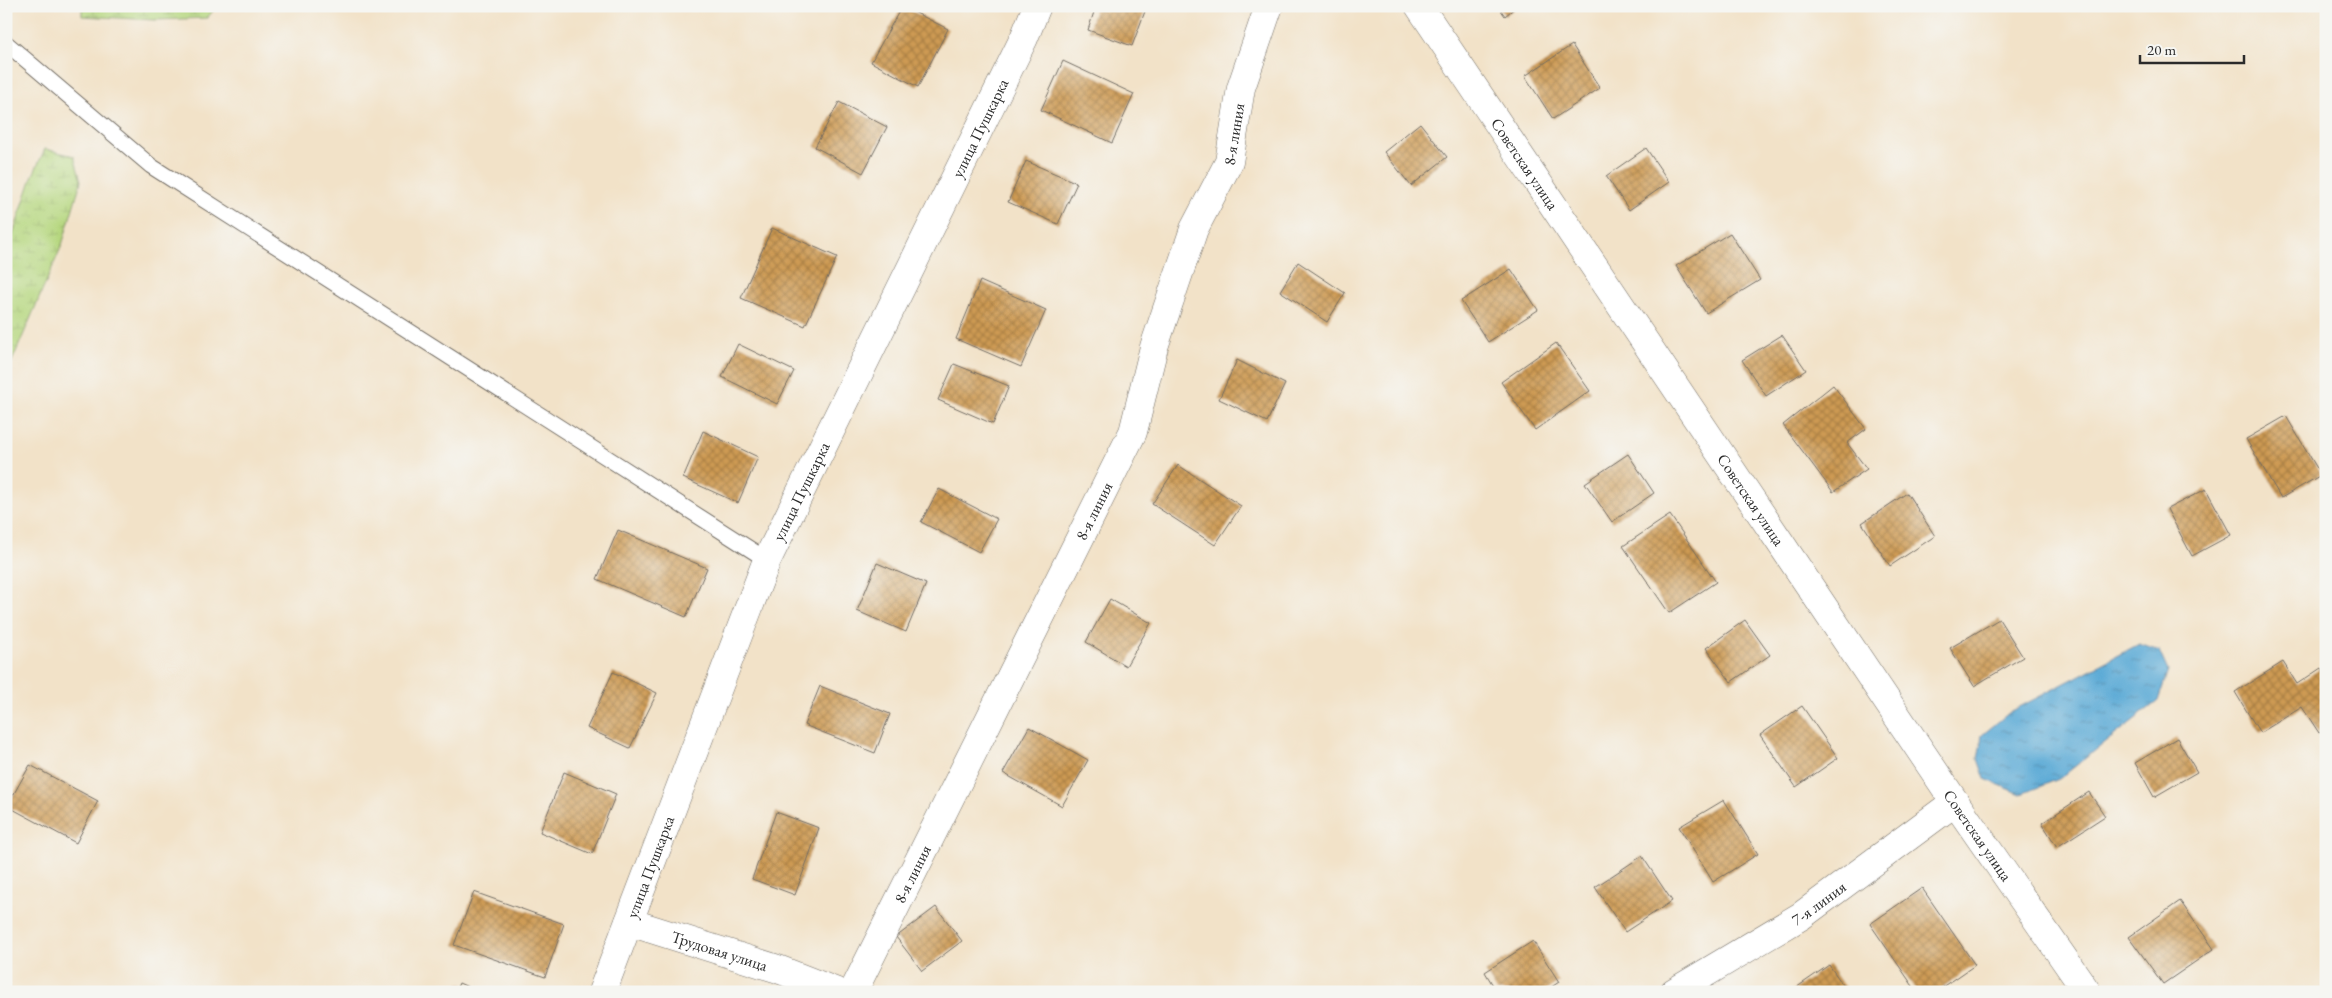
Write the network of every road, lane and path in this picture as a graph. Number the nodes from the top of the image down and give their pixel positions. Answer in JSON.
{"nodes":[{"id":1,"x":1037,"y":6,"type":"edge"},
{"id":2,"x":1269,"y":6,"type":"edge"},
{"id":3,"x":1419,"y":6,"type":"edge"},
{"id":4,"x":6,"y":43,"type":"edge"},
{"id":5,"x":767,"y":560,"type":"junction"},
{"id":6,"x":1955,"y":802,"type":"junction"},
{"id":7,"x":630,"y":922,"type":"junction"},
{"id":8,"x":602,"y":992,"type":"edge"},
{"id":9,"x":837,"y":992,"type":"edge"},
{"id":10,"x":853,"y":992,"type":"edge"},
{"id":11,"x":1674,"y":992,"type":"edge"},
{"id":12,"x":2087,"y":992,"type":"edge"}],
"edges":[{"from":1,"to":5,"type":"street","name":"улица Пушкарка"},
{"from":2,"to":10,"type":"street","name":"8-я линия"},
{"from":3,"to":6,"type":"street","name":"Советская улица"},
{"from":4,"to":5,"type":"lane"},
{"from":5,"to":7,"type":"street","name":"улица Пушкарка"},
{"from":6,"to":11,"type":"street","name":"7-я линия"},
{"from":6,"to":12,"type":"street","name":"Советская улица"},
{"from":7,"to":8,"type":"street","name":"улица Пушкарка"},
{"from":7,"to":9,"type":"street","name":"Трудовая улица"}]}
